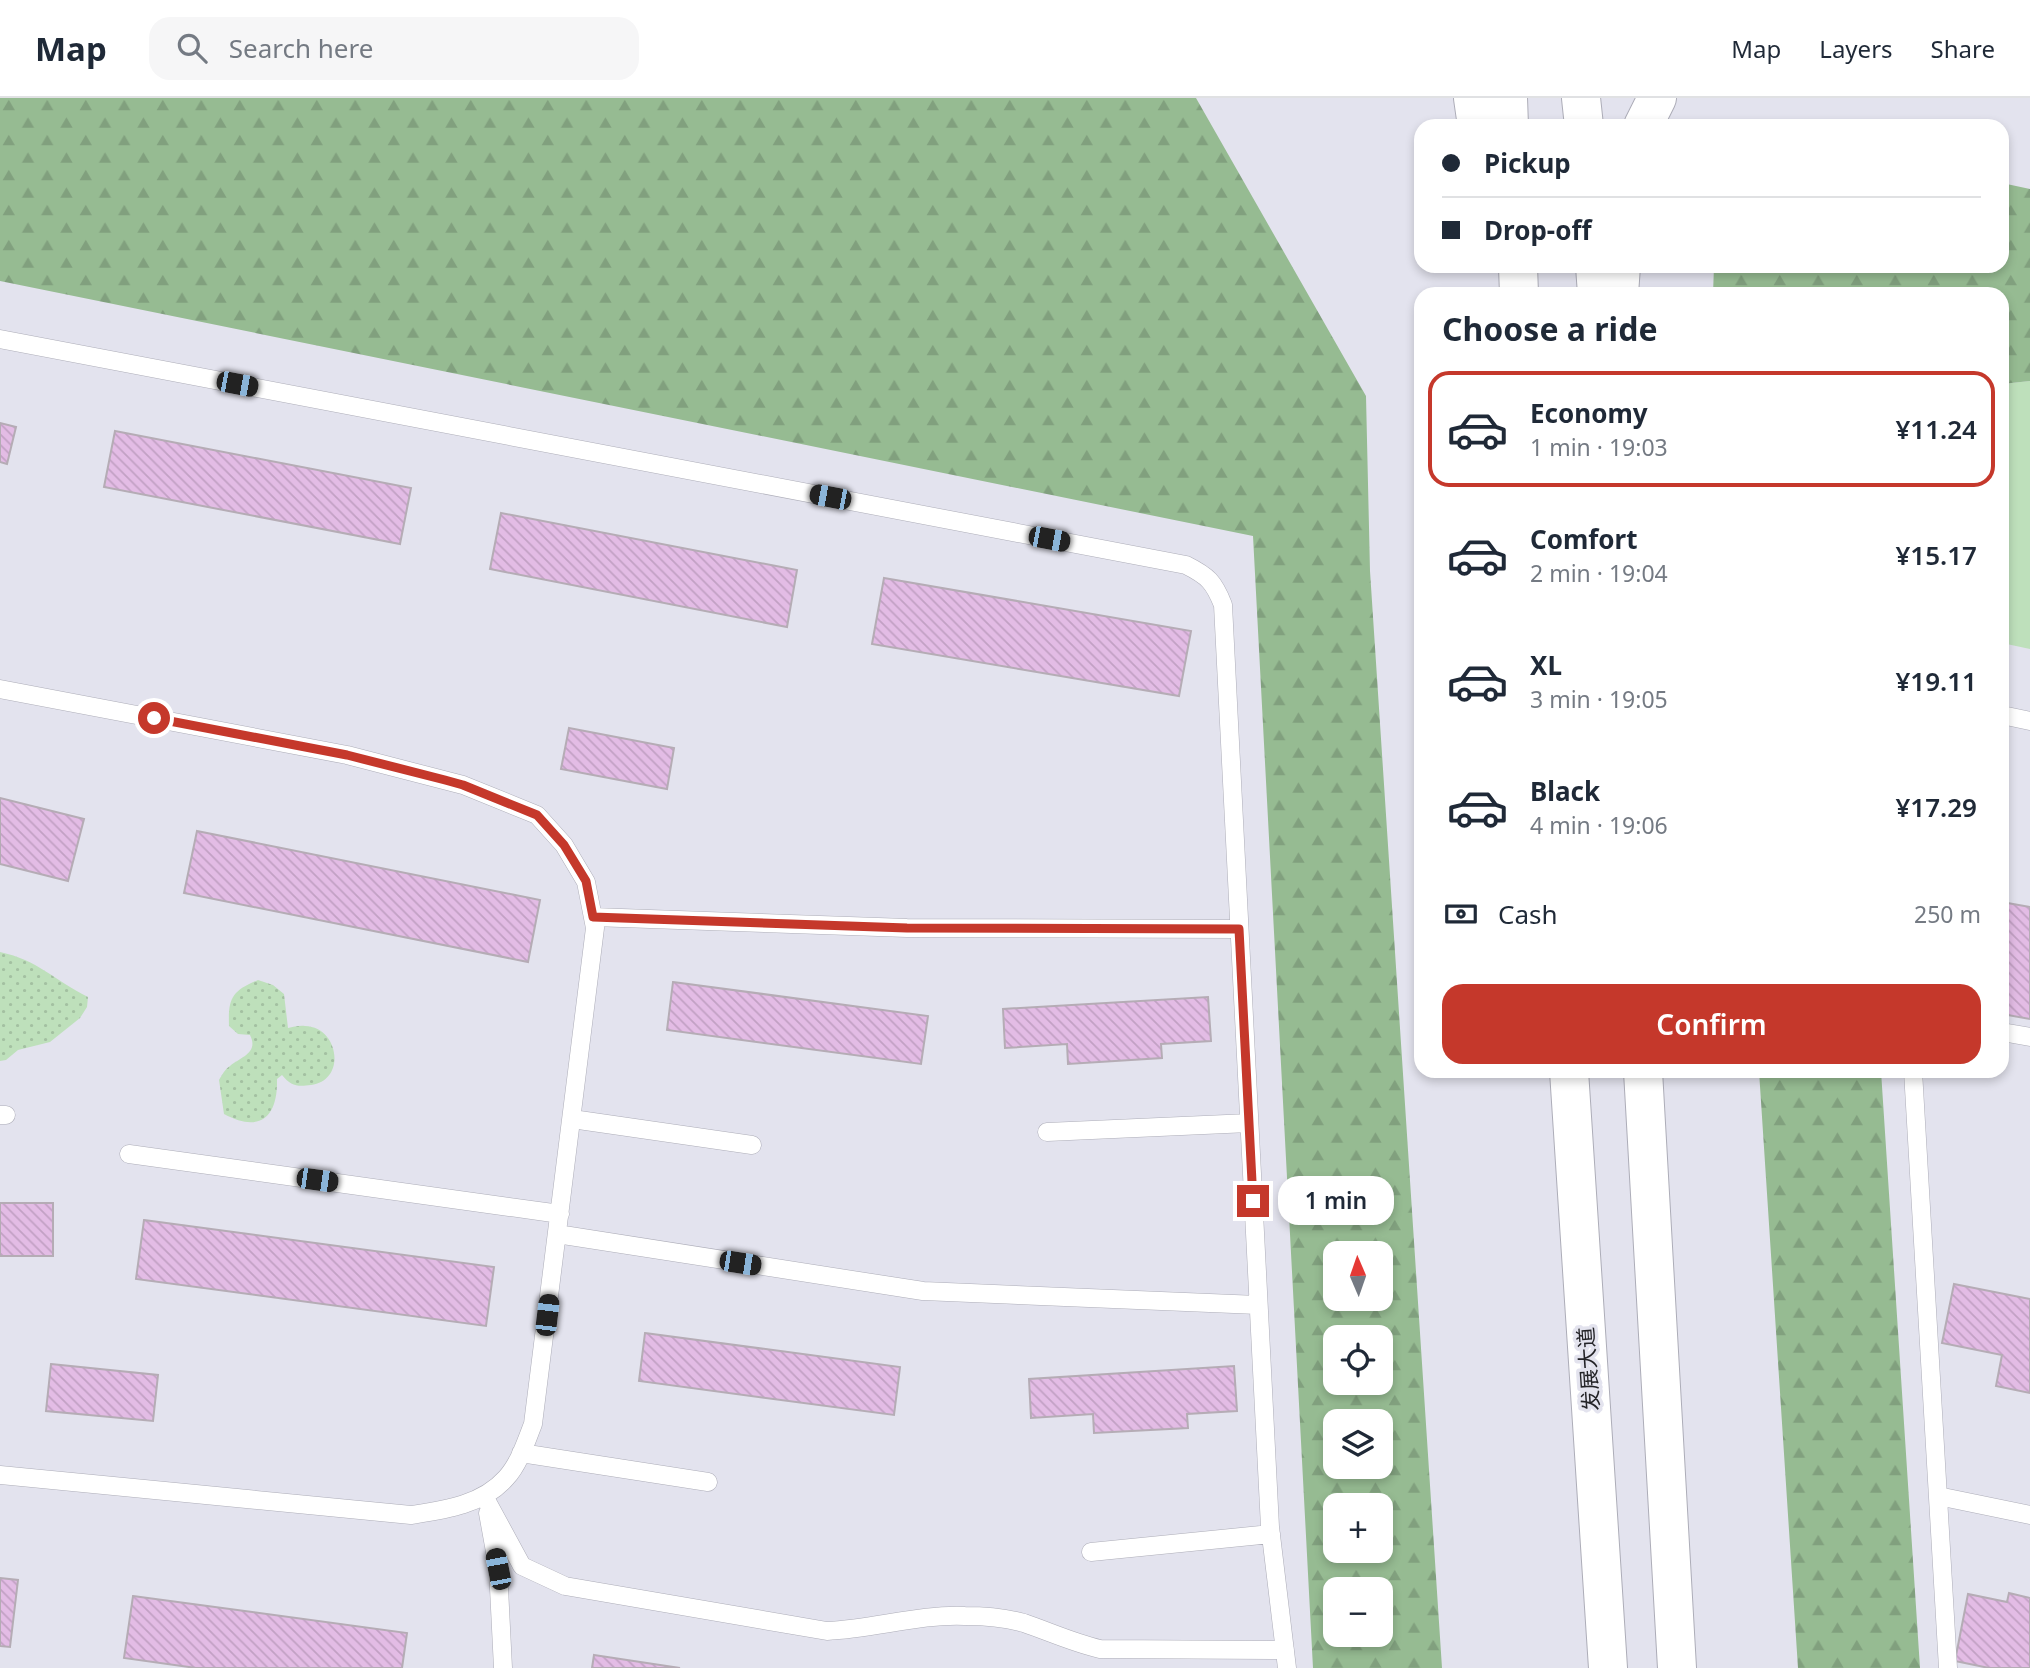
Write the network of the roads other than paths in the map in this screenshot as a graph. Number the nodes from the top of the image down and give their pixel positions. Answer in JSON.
{"nodes":[{"id":1,"x":1473,"y":98,"type":"edge"},
{"id":2,"x":1508,"y":98,"type":"edge"},
{"id":3,"x":1581,"y":98,"type":"edge"},
{"id":4,"x":1657,"y":98,"type":"edge"},
{"id":5,"x":1476,"y":119,"type":"edge"},
{"id":6,"x":1509,"y":119,"type":"edge"},
{"id":7,"x":1583,"y":119,"type":"edge"},
{"id":8,"x":1646,"y":119,"type":"edge"},
{"id":9,"x":0,"y":339,"type":"edge"},
{"id":10,"x":0,"y":689,"type":"edge"},
{"id":11,"x":2009,"y":716,"type":"edge"},
{"id":12,"x":2030,"y":721,"type":"edge"},
{"id":13,"x":593,"y":917,"type":"junction"},
{"id":14,"x":1239,"y":929,"type":"junction"},
{"id":15,"x":2009,"y":1033,"type":"edge"},
{"id":16,"x":2030,"y":1037,"type":"edge"},
{"id":17,"x":1569,"y":1078,"type":"edge"},
{"id":18,"x":1643,"y":1078,"type":"edge"},
{"id":19,"x":1913,"y":1078,"type":"edge"},
{"id":20,"x":572,"y":1119,"type":"junction"},
{"id":21,"x":1249,"y":1123,"type":"junction"},
{"id":22,"x":1047,"y":1132,"type":"dead end"},
{"id":23,"x":752,"y":1145,"type":"dead end"},
{"id":24,"x":129,"y":1154,"type":"dead end"},
{"id":25,"x":560,"y":1214,"type":"junction"},
{"id":26,"x":557,"y":1234,"type":"junction"},
{"id":27,"x":1258,"y":1305,"type":"junction"},
{"id":28,"x":521,"y":1453,"type":"junction"},
{"id":29,"x":0,"y":1475,"type":"edge"},
{"id":30,"x":708,"y":1482,"type":"dead end"},
{"id":31,"x":484,"y":1496,"type":"junction"},
{"id":32,"x":1938,"y":1496,"type":"junction"},
{"id":33,"x":2030,"y":1515,"type":"edge"},
{"id":34,"x":1271,"y":1534,"type":"junction"},
{"id":35,"x":1091,"y":1552,"type":"dead end"},
{"id":36,"x":1286,"y":1659,"type":"edge"},
{"id":37,"x":503,"y":1668,"type":"edge"},
{"id":38,"x":1608,"y":1668,"type":"edge"},
{"id":39,"x":1677,"y":1668,"type":"edge"},
{"id":40,"x":1948,"y":1668,"type":"edge"}],
"edges":[{"from":1,"to":5,"type":"main road"},
{"from":2,"to":6,"type":"main road"},
{"from":3,"to":7,"type":"main road"},
{"from":4,"to":8,"type":"main road"},
{"from":9,"to":14,"type":"lane"},
{"from":10,"to":13,"type":"lane"},
{"from":11,"to":12,"type":"lane"},
{"from":13,"to":14,"type":"lane"},
{"from":13,"to":20,"type":"lane"},
{"from":14,"to":21,"type":"lane"},
{"from":15,"to":16,"type":"lane"},
{"from":17,"to":38,"type":"main road","name":"发展大道"},
{"from":18,"to":39,"type":"main road"},
{"from":19,"to":32,"type":"lane"},
{"from":20,"to":23,"type":"lane"},
{"from":20,"to":25,"type":"lane"},
{"from":21,"to":22,"type":"lane"},
{"from":21,"to":27,"type":"lane"},
{"from":24,"to":25,"type":"lane"},
{"from":25,"to":26,"type":"lane"},
{"from":26,"to":27,"type":"lane"},
{"from":26,"to":28,"type":"lane"},
{"from":27,"to":34,"type":"lane"},
{"from":28,"to":30,"type":"lane"},
{"from":28,"to":31,"type":"lane"},
{"from":29,"to":31,"type":"lane"},
{"from":31,"to":36,"type":"lane"},
{"from":31,"to":37,"type":"lane"},
{"from":32,"to":33,"type":"lane"},
{"from":32,"to":40,"type":"lane"},
{"from":34,"to":35,"type":"lane"},
{"from":34,"to":36,"type":"lane"}]}
